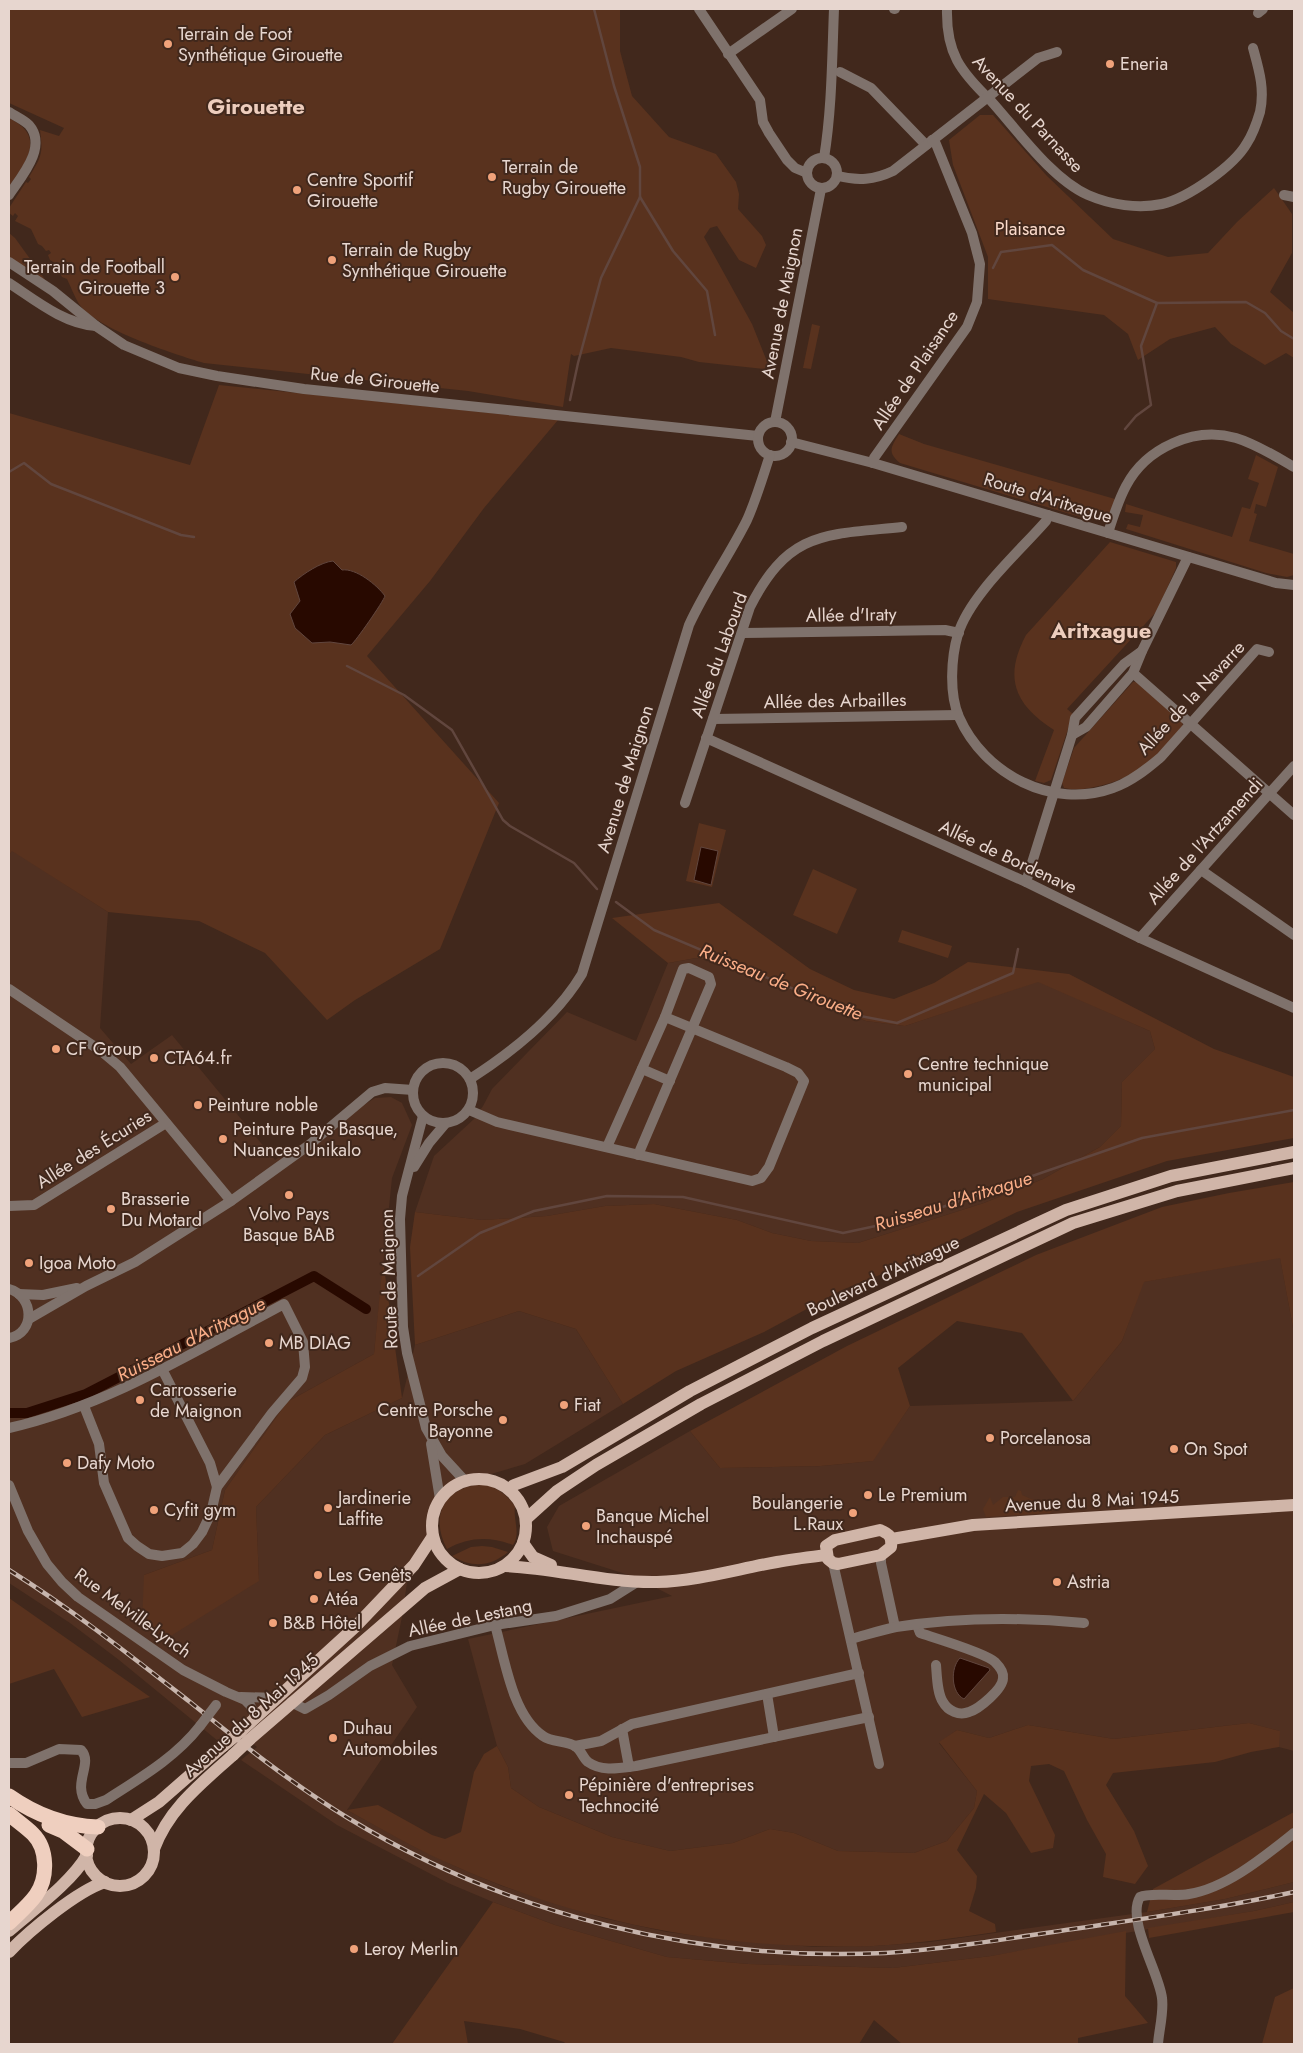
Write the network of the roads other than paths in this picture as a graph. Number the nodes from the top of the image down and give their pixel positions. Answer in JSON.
{"nodes":[{"id":1,"x":699,"y":9,"type":"edge"},
{"id":2,"x":792,"y":9,"type":"edge"},
{"id":3,"x":834,"y":9,"type":"edge"},
{"id":4,"x":946,"y":9,"type":"edge"},
{"id":5,"x":1253,"y":48,"type":"dead end"},
{"id":6,"x":1057,"y":52,"type":"dead end"},
{"id":7,"x":728,"y":54,"type":"junction"},
{"id":8,"x":840,"y":72,"type":"dead end"},
{"id":9,"x":986,"y":96,"type":"junction"},
{"id":10,"x":9,"y":112,"type":"edge"},
{"id":11,"x":929,"y":142,"type":"junction"},
{"id":12,"x":824,"y":158,"type":"junction"},
{"id":13,"x":807,"y":173,"type":"junction"},
{"id":14,"x":838,"y":176,"type":"junction"},
{"id":15,"x":821,"y":189,"type":"junction"},
{"id":16,"x":9,"y":195,"type":"edge"},
{"id":17,"x":9,"y":262,"type":"edge"},
{"id":18,"x":9,"y":283,"type":"edge"},
{"id":19,"x":96,"y":326,"type":"junction"},
{"id":20,"x":776,"y":422,"type":"junction"},
{"id":21,"x":758,"y":436,"type":"junction"},
{"id":22,"x":791,"y":442,"type":"junction"},
{"id":23,"x":770,"y":455,"type":"junction"},
{"id":24,"x":873,"y":463,"type":"junction"},
{"id":25,"x":1294,"y":467,"type":"edge"},
{"id":26,"x":1048,"y":515,"type":"junction"},
{"id":27,"x":902,"y":527,"type":"dead end"},
{"id":28,"x":1108,"y":533,"type":"junction"},
{"id":29,"x":1188,"y":557,"type":"junction"},
{"id":30,"x":1294,"y":586,"type":"edge"},
{"id":31,"x":743,"y":633,"type":"junction"},
{"id":32,"x":959,"y":633,"type":"junction"},
{"id":33,"x":1142,"y":651,"type":"junction"},
{"id":34,"x":1269,"y":652,"type":"dead end"},
{"id":35,"x":1133,"y":673,"type":"junction"},
{"id":36,"x":958,"y":716,"type":"junction"},
{"id":37,"x":713,"y":720,"type":"junction"},
{"id":38,"x":1191,"y":723,"type":"junction"},
{"id":39,"x":1072,"y":735,"type":"junction"},
{"id":40,"x":706,"y":738,"type":"junction"},
{"id":41,"x":1294,"y":766,"type":"edge"},
{"id":42,"x":1054,"y":792,"type":"junction"},
{"id":43,"x":1270,"y":793,"type":"junction"},
{"id":44,"x":685,"y":803,"type":"dead end"},
{"id":45,"x":1294,"y":815,"type":"edge"},
{"id":46,"x":1201,"y":870,"type":"junction"},
{"id":47,"x":1026,"y":882,"type":"junction"},
{"id":48,"x":1294,"y":935,"type":"edge"},
{"id":49,"x":1140,"y":938,"type":"junction"},
{"id":50,"x":9,"y":989,"type":"edge"},
{"id":51,"x":1294,"y":1008,"type":"edge"},
{"id":52,"x":665,"y":1017,"type":"junction"},
{"id":53,"x":692,"y":1028,"type":"junction"},
{"id":54,"x":642,"y":1069,"type":"junction"},
{"id":55,"x":470,"y":1079,"type":"junction"},
{"id":56,"x":670,"y":1080,"type":"junction"},
{"id":57,"x":413,"y":1090,"type":"junction"},
{"id":58,"x":469,"y":1110,"type":"junction"},
{"id":59,"x":423,"y":1116,"type":"junction"},
{"id":60,"x":166,"y":1123,"type":"junction"},
{"id":61,"x":445,"y":1124,"type":"junction"},
{"id":62,"x":607,"y":1148,"type":"junction"},
{"id":63,"x":1294,"y":1152,"type":"edge"},
{"id":64,"x":638,"y":1154,"type":"junction"},
{"id":65,"x":1294,"y":1168,"type":"edge"},
{"id":66,"x":408,"y":1176,"type":"junction"},
{"id":67,"x":231,"y":1200,"type":"junction"},
{"id":68,"x":9,"y":1206,"type":"edge"},
{"id":69,"x":86,"y":1286,"type":"junction"},
{"id":70,"x":9,"y":1289,"type":"edge"},
{"id":71,"x":19,"y":1294,"type":"junction"},
{"id":72,"x":29,"y":1319,"type":"junction"},
{"id":73,"x":10,"y":1340,"type":"edge"},
{"id":74,"x":162,"y":1369,"type":"junction"},
{"id":75,"x":84,"y":1406,"type":"junction"},
{"id":76,"x":9,"y":1428,"type":"edge"},
{"id":77,"x":431,"y":1438,"type":"junction"},
{"id":78,"x":465,"y":1480,"type":"junction"},
{"id":79,"x":9,"y":1486,"type":"edge"},
{"id":80,"x":218,"y":1487,"type":"junction"},
{"id":81,"x":509,"y":1489,"type":"junction"},
{"id":82,"x":440,"y":1499,"type":"junction"},
{"id":83,"x":1294,"y":1505,"type":"edge"},
{"id":84,"x":526,"y":1519,"type":"junction"},
{"id":85,"x":433,"y":1536,"type":"junction"},
{"id":86,"x":892,"y":1539,"type":"junction"},
{"id":87,"x":523,"y":1543,"type":"junction"},
{"id":88,"x":881,"y":1555,"type":"junction"},
{"id":89,"x":830,"y":1559,"type":"junction"},
{"id":90,"x":505,"y":1566,"type":"junction"},
{"id":91,"x":460,"y":1569,"type":"junction"},
{"id":92,"x":595,"y":1577,"type":"junction"},
{"id":93,"x":637,"y":1582,"type":"junction"},
{"id":94,"x":1084,"y":1623,"type":"dead end"},
{"id":95,"x":917,"y":1625,"type":"junction"},
{"id":96,"x":495,"y":1626,"type":"junction"},
{"id":97,"x":895,"y":1627,"type":"junction"},
{"id":98,"x":851,"y":1639,"type":"junction"},
{"id":99,"x":936,"y":1665,"type":"dead end"},
{"id":100,"x":859,"y":1673,"type":"junction"},
{"id":101,"x":226,"y":1692,"type":"junction"},
{"id":102,"x":767,"y":1694,"type":"junction"},
{"id":103,"x":240,"y":1697,"type":"junction"},
{"id":104,"x":278,"y":1698,"type":"junction"},
{"id":105,"x":291,"y":1702,"type":"junction"},
{"id":106,"x":256,"y":1717,"type":"junction"},
{"id":107,"x":869,"y":1717,"type":"junction"},
{"id":108,"x":622,"y":1729,"type":"junction"},
{"id":109,"x":244,"y":1736,"type":"junction"},
{"id":110,"x":774,"y":1737,"type":"junction"},
{"id":111,"x":575,"y":1746,"type":"junction"},
{"id":112,"x":228,"y":1750,"type":"junction"},
{"id":113,"x":9,"y":1763,"type":"edge"},
{"id":114,"x":880,"y":1764,"type":"dead end"},
{"id":115,"x":629,"y":1766,"type":"junction"},
{"id":116,"x":9,"y":1796,"type":"edge"},
{"id":117,"x":9,"y":1808,"type":"edge"},
{"id":118,"x":9,"y":1814,"type":"edge"},
{"id":119,"x":131,"y":1820,"type":"junction"},
{"id":120,"x":98,"y":1827,"type":"junction"},
{"id":121,"x":1294,"y":1833,"type":"edge"},
{"id":122,"x":154,"y":1849,"type":"junction"},
{"id":123,"x":87,"y":1852,"type":"junction"},
{"id":124,"x":105,"y":1882,"type":"junction"},
{"id":125,"x":9,"y":1923,"type":"edge"},
{"id":126,"x":9,"y":1931,"type":"edge"},
{"id":127,"x":9,"y":1952,"type":"edge"},
{"id":128,"x":1158,"y":2044,"type":"edge"}],
"edges":[{"from":1,"to":7,"type":"street"},
{"from":2,"to":7,"type":"street"},
{"from":3,"to":12,"type":"street"},
{"from":4,"to":9,"type":"street","name":"Avenue du Parnasse"},
{"from":5,"to":9,"type":"street","name":"Avenue du Parnasse"},
{"from":6,"to":9,"type":"street"},
{"from":7,"to":13,"type":"street"},
{"from":8,"to":11,"type":"street","name":"Allée de Plaisance"},
{"from":9,"to":11,"type":"street"},
{"from":10,"to":16,"type":"street"},
{"from":11,"to":14,"type":"street"},
{"from":11,"to":24,"type":"street","name":"Allée de Plaisance"},
{"from":12,"to":13,"type":"street"},
{"from":12,"to":14,"type":"street"},
{"from":13,"to":15,"type":"street"},
{"from":14,"to":15,"type":"street"},
{"from":15,"to":20,"type":"street","name":"Avenue de Maignon"},
{"from":17,"to":19,"type":"street"},
{"from":18,"to":19,"type":"street","name":"Rue de Girouette"},
{"from":19,"to":21,"type":"street","name":"Rue de Girouette"},
{"from":20,"to":21,"type":"street"},
{"from":20,"to":22,"type":"street"},
{"from":21,"to":23,"type":"street"},
{"from":22,"to":23,"type":"street"},
{"from":22,"to":24,"type":"street","name":"Route d'Aritxague"},
{"from":23,"to":55,"type":"street","name":"Avenue de Maignon"},
{"from":24,"to":26,"type":"street","name":"Route d'Aritxague"},
{"from":25,"to":28,"type":"street"},
{"from":26,"to":28,"type":"street","name":"Route d'Aritxague"},
{"from":26,"to":32,"type":"street","name":"Allée de la Navarre"},
{"from":27,"to":31,"type":"street","name":"Allée du Labourd"},
{"from":28,"to":29,"type":"street","name":"Route d'Aritxague"},
{"from":29,"to":30,"type":"street","name":"Route d'Aritxague"},
{"from":29,"to":33,"type":"street"},
{"from":31,"to":32,"type":"street","name":"Allée d'Iraty"},
{"from":31,"to":37,"type":"street","name":"Allée du Labourd"},
{"from":32,"to":36,"type":"street","name":"Allée de la Navarre"},
{"from":33,"to":35,"type":"street"},
{"from":33,"to":39,"type":"street"},
{"from":34,"to":38,"type":"street","name":"Allée de la Navarre"},
{"from":35,"to":38,"type":"street"},
{"from":35,"to":39,"type":"street"},
{"from":36,"to":37,"type":"street","name":"Allée des Arbailles"},
{"from":36,"to":42,"type":"street","name":"Allée de la Navarre"},
{"from":37,"to":40,"type":"street","name":"Allée du Labourd"},
{"from":38,"to":42,"type":"street","name":"Allée de la Navarre"},
{"from":38,"to":43,"type":"street"},
{"from":39,"to":42,"type":"street"},
{"from":40,"to":44,"type":"street","name":"Allée du Labourd"},
{"from":40,"to":47,"type":"street","name":"Allée de Bordenave"},
{"from":41,"to":43,"type":"street","name":"Allée de l'Artzamendi"},
{"from":42,"to":47,"type":"street"},
{"from":43,"to":45,"type":"street"},
{"from":43,"to":46,"type":"street","name":"Allée de l'Artzamendi"},
{"from":46,"to":48,"type":"street"},
{"from":46,"to":49,"type":"street","name":"Allée de l'Artzamendi"},
{"from":47,"to":49,"type":"street","name":"Allée de Bordenave"},
{"from":49,"to":51,"type":"street","name":"Allée de Bordenave"},
{"from":50,"to":60,"type":"street"},
{"from":52,"to":53,"type":"street"},
{"from":52,"to":53,"type":"street"},
{"from":52,"to":54,"type":"street"},
{"from":53,"to":56,"type":"street"},
{"from":53,"to":64,"type":"street"},
{"from":54,"to":56,"type":"street"},
{"from":54,"to":62,"type":"street"},
{"from":55,"to":57,"type":"street"},
{"from":55,"to":58,"type":"street"},
{"from":56,"to":64,"type":"street"},
{"from":57,"to":59,"type":"street"},
{"from":57,"to":67,"type":"street"},
{"from":58,"to":61,"type":"street"},
{"from":58,"to":62,"type":"street"},
{"from":59,"to":61,"type":"street"},
{"from":59,"to":66,"type":"street","name":"Route de Maignon"},
{"from":60,"to":67,"type":"street"},
{"from":60,"to":68,"type":"street","name":"Allée des Écuries"},
{"from":61,"to":66,"type":"street","name":"Route de Maignon"},
{"from":62,"to":64,"type":"street"},
{"from":63,"to":81,"type":"main road","name":"Boulevard d'Aritxague"},
{"from":65,"to":84,"type":"main road","name":"Boulevard d'Aritxague"},
{"from":66,"to":77,"type":"street","name":"Route de Maignon"},
{"from":67,"to":69,"type":"street"},
{"from":69,"to":71,"type":"street"},
{"from":69,"to":72,"type":"street"},
{"from":70,"to":71,"type":"street"},
{"from":71,"to":72,"type":"street"},
{"from":72,"to":73,"type":"street"},
{"from":74,"to":75,"type":"street"},
{"from":74,"to":80,"type":"street"},
{"from":74,"to":80,"type":"street"},
{"from":75,"to":76,"type":"street"},
{"from":75,"to":80,"type":"street"},
{"from":77,"to":78,"type":"street","name":"Route de Maignon"},
{"from":77,"to":82,"type":"street","name":"Route de Maignon"},
{"from":78,"to":81,"type":"main road"},
{"from":78,"to":82,"type":"main road"},
{"from":79,"to":101,"type":"street","name":"Rue Melville-Lynch"},
{"from":81,"to":84,"type":"main road"},
{"from":82,"to":85,"type":"main road"},
{"from":83,"to":86,"type":"main road","name":"Avenue du 8 Mai 1945"},
{"from":84,"to":87,"type":"main road"},
{"from":85,"to":91,"type":"main road"},
{"from":85,"to":104,"type":"main road","name":"Avenue du 8 Mai 1945"},
{"from":86,"to":88,"type":"main road"},
{"from":86,"to":89,"type":"main road"},
{"from":87,"to":90,"type":"main road"},
{"from":87,"to":92,"type":"main road"},
{"from":88,"to":89,"type":"main road"},
{"from":88,"to":97,"type":"street"},
{"from":89,"to":93,"type":"main road"},
{"from":89,"to":98,"type":"street"},
{"from":90,"to":91,"type":"main road"},
{"from":90,"to":92,"type":"main road"},
{"from":91,"to":105,"type":"main road","name":"Avenue du 8 Mai 1945"},
{"from":92,"to":93,"type":"main road"},
{"from":93,"to":96,"type":"street","name":"Allée de Lestang"},
{"from":94,"to":95,"type":"street"},
{"from":95,"to":97,"type":"street"},
{"from":95,"to":99,"type":"street"},
{"from":96,"to":105,"type":"street","name":"Allée de Lestang"},
{"from":96,"to":111,"type":"street"},
{"from":97,"to":98,"type":"street"},
{"from":98,"to":100,"type":"street"},
{"from":100,"to":102,"type":"street"},
{"from":100,"to":107,"type":"street"},
{"from":101,"to":103,"type":"street","name":"Rue Melville-Lynch"},
{"from":101,"to":113,"type":"street","bridge":true},
{"from":102,"to":108,"type":"street"},
{"from":102,"to":110,"type":"street"},
{"from":103,"to":104,"type":"street","name":"Rue Melville-Lynch"},
{"from":103,"to":106,"type":"street"},
{"from":104,"to":106,"type":"main road","name":"Avenue du 8 Mai 1945"},
{"from":105,"to":109,"type":"main road","name":"Avenue du 8 Mai 1945"},
{"from":106,"to":109,"type":"main road","name":"Avenue du 8 Mai 1945"},
{"from":107,"to":110,"type":"street"},
{"from":107,"to":114,"type":"street"},
{"from":108,"to":111,"type":"street"},
{"from":108,"to":115,"type":"street"},
{"from":109,"to":112,"type":"main road","name":"Avenue du 8 Mai 1945","bridge":true},
{"from":110,"to":115,"type":"street"},
{"from":111,"to":115,"type":"street"},
{"from":112,"to":119,"type":"main road","name":"Avenue du 8 Mai 1945"},
{"from":112,"to":122,"type":"main road","name":"Avenue du 8 Mai 1945"},
{"from":116,"to":120,"type":"highway"},
{"from":117,"to":123,"type":"highway"},
{"from":118,"to":125,"type":"highway"},
{"from":119,"to":120,"type":"main road"},
{"from":119,"to":122,"type":"main road"},
{"from":120,"to":123,"type":"main road"},
{"from":121,"to":128,"type":"street"},
{"from":122,"to":124,"type":"main road"},
{"from":123,"to":124,"type":"main road"},
{"from":123,"to":126,"type":"main road"},
{"from":124,"to":127,"type":"main road"}]}
